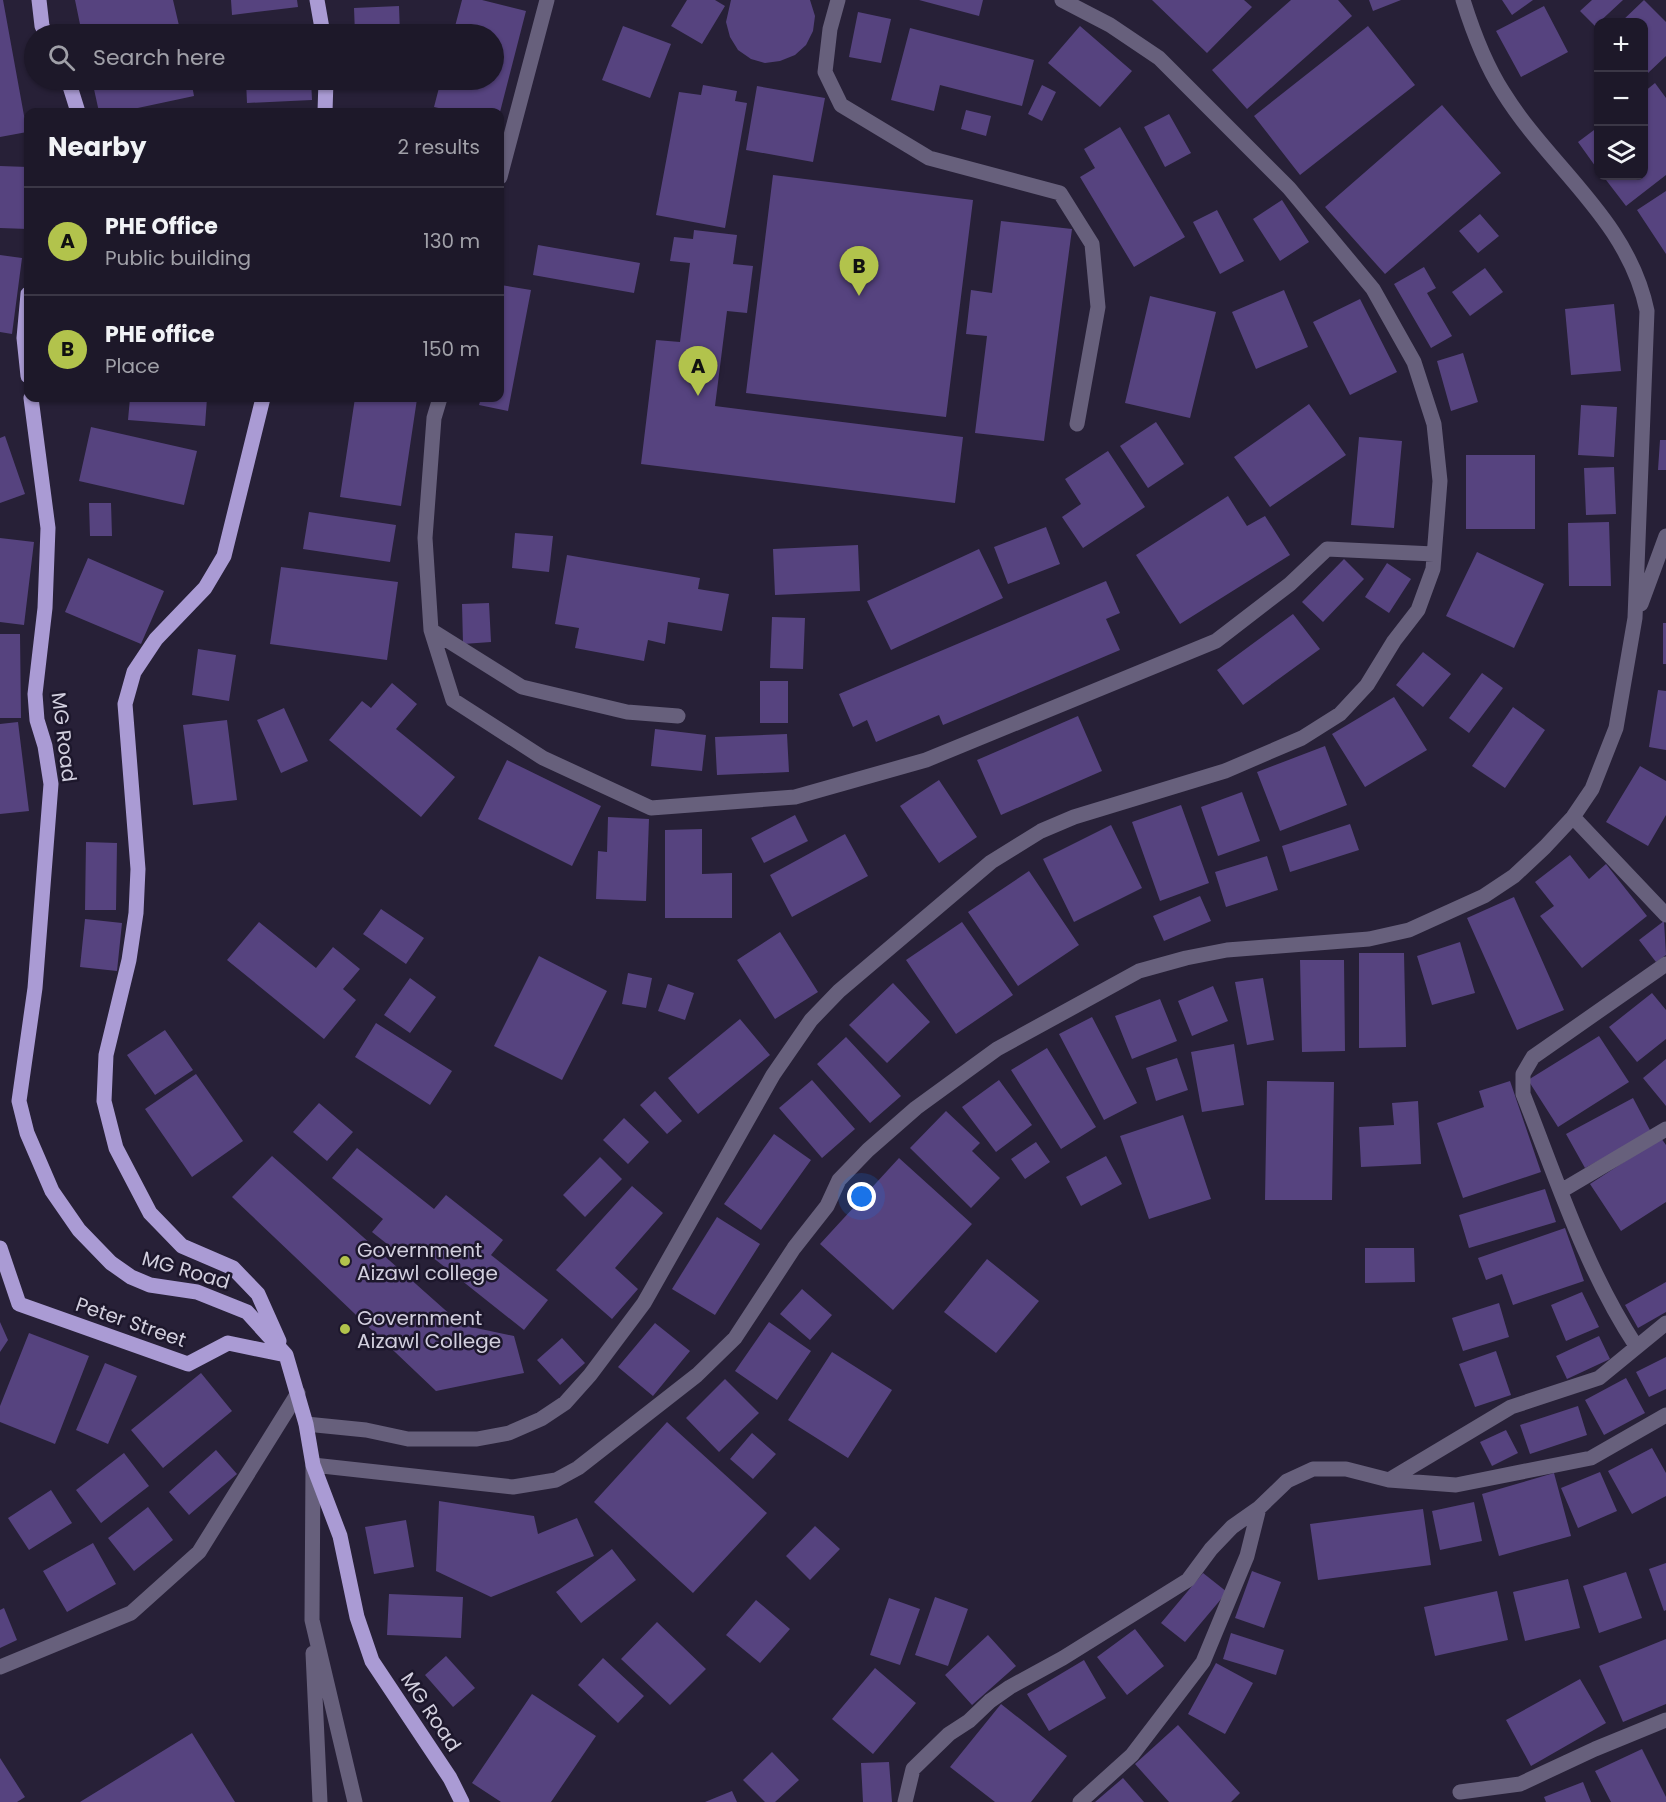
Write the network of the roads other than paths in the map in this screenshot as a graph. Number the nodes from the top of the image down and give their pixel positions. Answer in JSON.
{"nodes":[{"id":1,"x":39,"y":0,"type":"edge"},
{"id":2,"x":317,"y":0,"type":"edge"},
{"id":3,"x":547,"y":0,"type":"edge"},
{"id":4,"x":838,"y":0,"type":"edge"},
{"id":5,"x":1062,"y":0,"type":"edge"},
{"id":6,"x":1463,"y":0,"type":"edge"},
{"id":7,"x":42,"y":24,"type":"edge"},
{"id":8,"x":321,"y":24,"type":"edge"},
{"id":9,"x":71,"y":90,"type":"edge"},
{"id":10,"x":326,"y":90,"type":"edge"},
{"id":11,"x":77,"y":108,"type":"edge"},
{"id":12,"x":325,"y":108,"type":"edge"},
{"id":13,"x":504,"y":162,"type":"edge"},
{"id":14,"x":32,"y":402,"type":"edge"},
{"id":15,"x":262,"y":402,"type":"edge"},
{"id":16,"x":439,"y":402,"type":"edge"},
{"id":17,"x":1077,"y":424,"type":"dead end"},
{"id":18,"x":1666,"y":536,"type":"edge"},
{"id":19,"x":1434,"y":554,"type":"junction"},
{"id":20,"x":1635,"y":618,"type":"junction"},
{"id":21,"x":431,"y":630,"type":"junction"},
{"id":22,"x":678,"y":716,"type":"dead end"},
{"id":23,"x":1573,"y":817,"type":"junction"},
{"id":24,"x":1666,"y":915,"type":"edge"},
{"id":25,"x":1666,"y":964,"type":"edge"},
{"id":26,"x":1666,"y":1129,"type":"edge"},
{"id":27,"x":1561,"y":1191,"type":"junction"},
{"id":28,"x":0,"y":1248,"type":"edge"},
{"id":29,"x":1666,"y":1323,"type":"edge"},
{"id":30,"x":1636,"y":1346,"type":"junction"},
{"id":31,"x":286,"y":1355,"type":"junction"},
{"id":32,"x":298,"y":1393,"type":"junction"},
{"id":33,"x":1666,"y":1415,"type":"edge"},
{"id":34,"x":306,"y":1424,"type":"junction"},
{"id":35,"x":314,"y":1465,"type":"junction"},
{"id":36,"x":1389,"y":1480,"type":"junction"},
{"id":37,"x":1260,"y":1508,"type":"junction"},
{"id":38,"x":312,"y":1620,"type":"junction"},
{"id":39,"x":0,"y":1666,"type":"edge"},
{"id":40,"x":1666,"y":1720,"type":"edge"},
{"id":41,"x":1460,"y":1792,"type":"dead end"},
{"id":42,"x":320,"y":1802,"type":"edge"},
{"id":43,"x":355,"y":1802,"type":"edge"},
{"id":44,"x":462,"y":1802,"type":"edge"},
{"id":45,"x":904,"y":1802,"type":"edge"},
{"id":46,"x":1080,"y":1802,"type":"edge"}],
"edges":[{"from":1,"to":7,"type":"main road"},
{"from":2,"to":8,"type":"main road"},
{"from":3,"to":13,"type":"street"},
{"from":4,"to":17,"type":"street"},
{"from":5,"to":19,"type":"street"},
{"from":6,"to":20,"type":"street"},
{"from":9,"to":11,"type":"main road"},
{"from":10,"to":12,"type":"main road"},
{"from":14,"to":31,"type":"main road","name":"MG Road"},
{"from":15,"to":31,"type":"main road"},
{"from":16,"to":21,"type":"street"},
{"from":18,"to":20,"type":"street"},
{"from":19,"to":21,"type":"street"},
{"from":19,"to":34,"type":"street"},
{"from":20,"to":23,"type":"street"},
{"from":21,"to":22,"type":"street"},
{"from":23,"to":24,"type":"street"},
{"from":23,"to":35,"type":"street"},
{"from":25,"to":27,"type":"street"},
{"from":26,"to":27,"type":"street"},
{"from":27,"to":30,"type":"street"},
{"from":28,"to":31,"type":"main road","name":"Peter Street"},
{"from":29,"to":30,"type":"street"},
{"from":30,"to":36,"type":"street"},
{"from":31,"to":32,"type":"main road","name":"MG Road"},
{"from":32,"to":34,"type":"main road","name":"MG Road"},
{"from":32,"to":39,"type":"street"},
{"from":33,"to":36,"type":"street"},
{"from":34,"to":35,"type":"main road","name":"MG Road"},
{"from":35,"to":38,"type":"street"},
{"from":35,"to":44,"type":"main road","name":"MG Road"},
{"from":36,"to":37,"type":"street"},
{"from":37,"to":45,"type":"street"},
{"from":37,"to":46,"type":"street"},
{"from":38,"to":42,"type":"street"},
{"from":38,"to":43,"type":"street"},
{"from":40,"to":41,"type":"street"}]}
